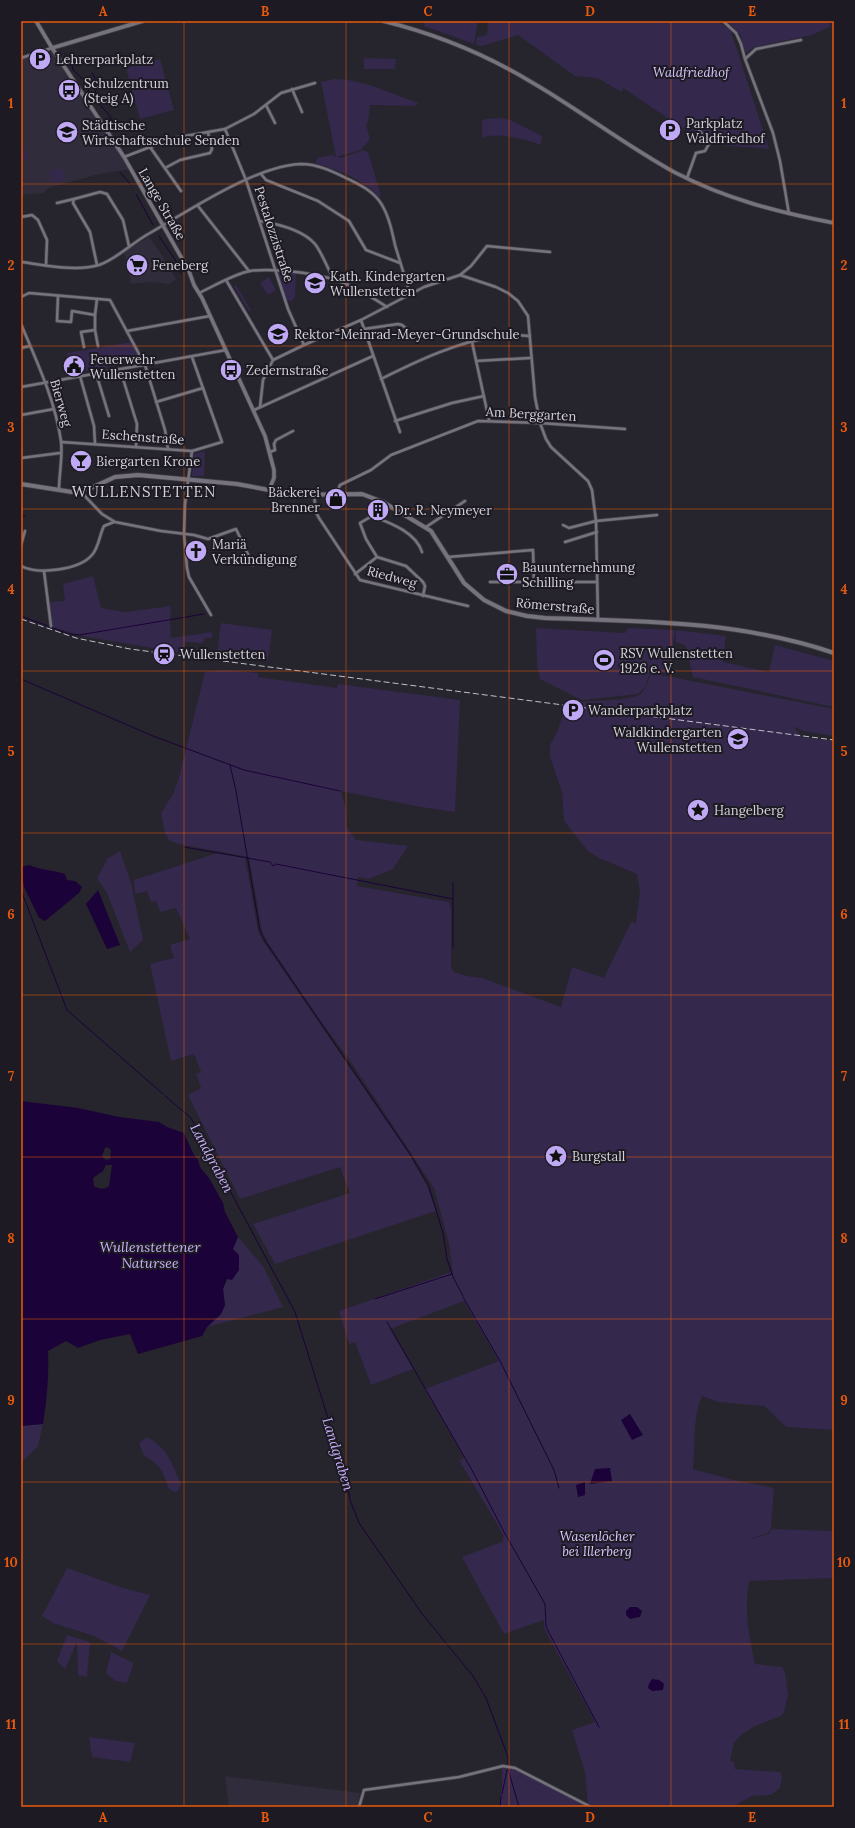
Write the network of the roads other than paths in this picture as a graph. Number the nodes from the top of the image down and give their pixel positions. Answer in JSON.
{"nodes":[{"id":1,"x":36,"y":21,"type":"edge"},
{"id":2,"x":143,"y":21,"type":"edge"},
{"id":3,"x":383,"y":21,"type":"edge"},
{"id":4,"x":723,"y":21,"type":"edge"},
{"id":5,"x":801,"y":40,"type":"dead end"},
{"id":6,"x":52,"y":48,"type":"junction"},
{"id":7,"x":21,"y":58,"type":"edge"},
{"id":8,"x":745,"y":60,"type":"junction"},
{"id":9,"x":315,"y":83,"type":"dead end"},
{"id":10,"x":292,"y":89,"type":"junction"},
{"id":11,"x":266,"y":105,"type":"junction"},
{"id":12,"x":302,"y":112,"type":"dead end"},
{"id":13,"x":275,"y":123,"type":"dead end"},
{"id":14,"x":225,"y":129,"type":"junction"},
{"id":15,"x":699,"y":130,"type":"dead end"},
{"id":16,"x":208,"y":133,"type":"junction"},
{"id":17,"x":150,"y":147,"type":"junction"},
{"id":18,"x":124,"y":157,"type":"junction"},
{"id":19,"x":165,"y":168,"type":"junction"},
{"id":20,"x":261,"y":174,"type":"junction"},
{"id":21,"x":687,"y":178,"type":"junction"},
{"id":22,"x":246,"y":180,"type":"junction"},
{"id":23,"x":181,"y":191,"type":"dead end"},
{"id":24,"x":74,"y":199,"type":"junction"},
{"id":25,"x":57,"y":203,"type":"dead end"},
{"id":26,"x":198,"y":206,"type":"junction"},
{"id":27,"x":789,"y":214,"type":"junction"},
{"id":28,"x":21,"y":217,"type":"edge"},
{"id":29,"x":260,"y":220,"type":"junction"},
{"id":30,"x":834,"y":223,"type":"edge"},
{"id":31,"x":163,"y":225,"type":"junction"},
{"id":32,"x":129,"y":246,"type":"junction"},
{"id":33,"x":550,"y":252,"type":"dead end"},
{"id":34,"x":21,"y":262,"type":"edge"},
{"id":35,"x":400,"y":263,"type":"junction"},
{"id":36,"x":46,"y":265,"type":"junction"},
{"id":37,"x":97,"y":265,"type":"junction"},
{"id":38,"x":276,"y":270,"type":"junction"},
{"id":39,"x":250,"y":271,"type":"junction"},
{"id":40,"x":460,"y":275,"type":"junction"},
{"id":41,"x":333,"y":278,"type":"junction"},
{"id":42,"x":226,"y":280,"type":"junction"},
{"id":43,"x":199,"y":293,"type":"junction"},
{"id":44,"x":410,"y":294,"type":"junction"},
{"id":45,"x":58,"y":296,"type":"junction"},
{"id":46,"x":21,"y":297,"type":"edge"},
{"id":47,"x":97,"y":299,"type":"junction"},
{"id":48,"x":388,"y":307,"type":"junction"},
{"id":49,"x":95,"y":315,"type":"junction"},
{"id":50,"x":210,"y":316,"type":"junction"},
{"id":51,"x":361,"y":320,"type":"junction"},
{"id":52,"x":21,"y":324,"type":"edge"},
{"id":53,"x":364,"y":329,"type":"junction"},
{"id":54,"x":407,"y":329,"type":"dead end"},
{"id":55,"x":95,"y":330,"type":"junction"},
{"id":56,"x":127,"y":331,"type":"junction"},
{"id":57,"x":530,"y":336,"type":"junction"},
{"id":58,"x":472,"y":342,"type":"junction"},
{"id":59,"x":304,"y":345,"type":"junction"},
{"id":60,"x":30,"y":346,"type":"junction"},
{"id":61,"x":98,"y":346,"type":"dead end"},
{"id":62,"x":84,"y":347,"type":"dead end"},
{"id":63,"x":21,"y":348,"type":"edge"},
{"id":64,"x":226,"y":350,"type":"junction"},
{"id":65,"x":373,"y":356,"type":"junction"},
{"id":66,"x":192,"y":358,"type":"junction"},
{"id":67,"x":530,"y":358,"type":"junction"},
{"id":68,"x":273,"y":360,"type":"junction"},
{"id":69,"x":476,"y":361,"type":"junction"},
{"id":70,"x":145,"y":365,"type":"junction"},
{"id":71,"x":120,"y":369,"type":"junction"},
{"id":72,"x":96,"y":373,"type":"junction"},
{"id":73,"x":80,"y":376,"type":"junction"},
{"id":74,"x":381,"y":379,"type":"junction"},
{"id":75,"x":46,"y":383,"type":"junction"},
{"id":76,"x":21,"y":388,"type":"edge"},
{"id":77,"x":203,"y":388,"type":"junction"},
{"id":78,"x":484,"y":396,"type":"junction"},
{"id":79,"x":156,"y":402,"type":"junction"},
{"id":80,"x":260,"y":407,"type":"junction"},
{"id":81,"x":54,"y":409,"type":"junction"},
{"id":82,"x":254,"y":410,"type":"junction"},
{"id":83,"x":21,"y":415,"type":"edge"},
{"id":84,"x":109,"y":416,"type":"dead end"},
{"id":85,"x":489,"y":420,"type":"junction"},
{"id":86,"x":395,"y":421,"type":"junction"},
{"id":87,"x":540,"y":423,"type":"junction"},
{"id":88,"x":625,"y":429,"type":"dead end"},
{"id":89,"x":293,"y":431,"type":"dead end"},
{"id":90,"x":400,"y":432,"type":"dead end"},
{"id":91,"x":61,"y":442,"type":"junction"},
{"id":92,"x":95,"y":444,"type":"junction"},
{"id":93,"x":136,"y":447,"type":"junction"},
{"id":94,"x":168,"y":449,"type":"junction"},
{"id":95,"x":192,"y":451,"type":"junction"},
{"id":96,"x":270,"y":452,"type":"junction"},
{"id":97,"x":60,"y":453,"type":"junction"},
{"id":98,"x":21,"y":458,"type":"edge"},
{"id":99,"x":188,"y":480,"type":"junction"},
{"id":100,"x":21,"y":484,"type":"edge"},
{"id":101,"x":269,"y":490,"type":"junction"},
{"id":102,"x":59,"y":491,"type":"junction"},
{"id":103,"x":80,"y":491,"type":"junction"},
{"id":104,"x":336,"y":494,"type":"junction"},
{"id":105,"x":314,"y":495,"type":"junction"},
{"id":106,"x":464,"y":501,"type":"dead end"},
{"id":107,"x":656,"y":515,"type":"dead end"},
{"id":108,"x":596,"y":521,"type":"junction"},
{"id":109,"x":115,"y":522,"type":"junction"},
{"id":110,"x":563,"y":525,"type":"dead end"},
{"id":111,"x":426,"y":526,"type":"junction"},
{"id":112,"x":25,"y":530,"type":"dead end"},
{"id":113,"x":597,"y":532,"type":"junction"},
{"id":114,"x":184,"y":534,"type":"junction"},
{"id":115,"x":565,"y":542,"type":"dead end"},
{"id":116,"x":21,"y":545,"type":"edge"},
{"id":117,"x":422,"y":552,"type":"dead end"},
{"id":118,"x":377,"y":557,"type":"junction"},
{"id":119,"x":448,"y":557,"type":"junction"},
{"id":120,"x":253,"y":565,"type":"dead end"},
{"id":121,"x":21,"y":566,"type":"edge"},
{"id":122,"x":44,"y":571,"type":"junction"},
{"id":123,"x":354,"y":574,"type":"junction"},
{"id":124,"x":490,"y":582,"type":"dead end"},
{"id":125,"x":534,"y":582,"type":"junction"},
{"id":126,"x":597,"y":582,"type":"junction"},
{"id":127,"x":423,"y":596,"type":"junction"},
{"id":128,"x":468,"y":606,"type":"dead end"},
{"id":129,"x":211,"y":615,"type":"dead end"},
{"id":130,"x":598,"y":620,"type":"junction"},
{"id":131,"x":52,"y":626,"type":"dead end"},
{"id":132,"x":834,"y":653,"type":"edge"},
{"id":133,"x":359,"y":1807,"type":"edge"},
{"id":134,"x":591,"y":1807,"type":"edge"}],
"edges":[{"from":1,"to":6,"type":"street","name":"Lange Straße"},
{"from":2,"to":6,"type":"street"},
{"from":3,"to":21,"type":"street"},
{"from":4,"to":8,"type":"street"},
{"from":5,"to":8,"type":"street"},
{"from":6,"to":7,"type":"street"},
{"from":6,"to":18,"type":"street","name":"Lange Straße"},
{"from":8,"to":27,"type":"street"},
{"from":9,"to":10,"type":"street"},
{"from":10,"to":11,"type":"street"},
{"from":10,"to":12,"type":"street"},
{"from":11,"to":13,"type":"street"},
{"from":11,"to":14,"type":"street"},
{"from":14,"to":16,"type":"street"},
{"from":14,"to":22,"type":"street","name":"Pestalozzistraße"},
{"from":15,"to":21,"type":"street"},
{"from":16,"to":17,"type":"street"},
{"from":16,"to":19,"type":"street"},
{"from":17,"to":18,"type":"street"},
{"from":17,"to":19,"type":"street"},
{"from":18,"to":31,"type":"street","name":"Lange Straße"},
{"from":19,"to":23,"type":"street"},
{"from":20,"to":22,"type":"street"},
{"from":20,"to":35,"type":"street"},
{"from":20,"to":35,"type":"street"},
{"from":21,"to":27,"type":"street"},
{"from":22,"to":26,"type":"street"},
{"from":22,"to":29,"type":"street","name":"Pestalozzistraße"},
{"from":24,"to":25,"type":"street"},
{"from":24,"to":32,"type":"street"},
{"from":24,"to":37,"type":"street"},
{"from":26,"to":31,"type":"street"},
{"from":26,"to":39,"type":"street"},
{"from":27,"to":30,"type":"street"},
{"from":28,"to":36,"type":"street"},
{"from":29,"to":38,"type":"street","name":"Pestalozzistraße"},
{"from":29,"to":41,"type":"street"},
{"from":31,"to":32,"type":"street"},
{"from":31,"to":43,"type":"street","name":"Lange Straße"},
{"from":32,"to":37,"type":"street"},
{"from":33,"to":40,"type":"street"},
{"from":34,"to":36,"type":"street"},
{"from":35,"to":44,"type":"street"},
{"from":36,"to":37,"type":"street"},
{"from":38,"to":39,"type":"street"},
{"from":38,"to":41,"type":"street"},
{"from":38,"to":59,"type":"street","name":"Pestalozzistraße"},
{"from":39,"to":42,"type":"street"},
{"from":40,"to":44,"type":"street"},
{"from":40,"to":57,"type":"street"},
{"from":41,"to":48,"type":"street"},
{"from":42,"to":43,"type":"street"},
{"from":42,"to":68,"type":"street"},
{"from":43,"to":50,"type":"street","name":"Lange Straße"},
{"from":44,"to":48,"type":"street"},
{"from":45,"to":46,"type":"street"},
{"from":45,"to":47,"type":"street"},
{"from":45,"to":49,"type":"street"},
{"from":47,"to":49,"type":"street"},
{"from":47,"to":56,"type":"street"},
{"from":48,"to":51,"type":"street"},
{"from":49,"to":55,"type":"street"},
{"from":50,"to":56,"type":"street"},
{"from":50,"to":64,"type":"street","name":"Lange Straße"},
{"from":51,"to":53,"type":"street"},
{"from":51,"to":59,"type":"street"},
{"from":52,"to":60,"type":"street","name":"Bierweg"},
{"from":53,"to":54,"type":"street"},
{"from":53,"to":65,"type":"street"},
{"from":55,"to":61,"type":"street"},
{"from":55,"to":62,"type":"street"},
{"from":56,"to":70,"type":"street"},
{"from":57,"to":58,"type":"street"},
{"from":57,"to":67,"type":"street"},
{"from":58,"to":69,"type":"street"},
{"from":58,"to":74,"type":"street"},
{"from":59,"to":68,"type":"street"},
{"from":60,"to":63,"type":"street"},
{"from":60,"to":75,"type":"street","name":"Bierweg"},
{"from":64,"to":66,"type":"street"},
{"from":64,"to":82,"type":"street","name":"Lange Straße"},
{"from":65,"to":74,"type":"street"},
{"from":65,"to":80,"type":"street"},
{"from":66,"to":70,"type":"street"},
{"from":66,"to":77,"type":"street"},
{"from":67,"to":69,"type":"street"},
{"from":67,"to":87,"type":"street"},
{"from":68,"to":80,"type":"street"},
{"from":69,"to":78,"type":"street"},
{"from":70,"to":71,"type":"street"},
{"from":70,"to":79,"type":"street"},
{"from":71,"to":72,"type":"street"},
{"from":71,"to":93,"type":"street"},
{"from":72,"to":73,"type":"street"},
{"from":72,"to":84,"type":"street"},
{"from":73,"to":75,"type":"street"},
{"from":73,"to":92,"type":"street"},
{"from":74,"to":86,"type":"street"},
{"from":75,"to":76,"type":"street"},
{"from":75,"to":81,"type":"street","name":"Bierweg"},
{"from":77,"to":79,"type":"street"},
{"from":77,"to":95,"type":"street","name":"Eschenstraße"},
{"from":78,"to":85,"type":"street"},
{"from":78,"to":86,"type":"street"},
{"from":79,"to":94,"type":"street"},
{"from":80,"to":82,"type":"street"},
{"from":81,"to":83,"type":"street"},
{"from":81,"to":91,"type":"street","name":"Bierweg"},
{"from":82,"to":96,"type":"street","name":"Lange Straße"},
{"from":85,"to":87,"type":"street","name":"Am Berggarten"},
{"from":85,"to":104,"type":"street","name":"Am Berggarten"},
{"from":86,"to":90,"type":"street"},
{"from":87,"to":88,"type":"street","name":"Am Berggarten"},
{"from":87,"to":108,"type":"street"},
{"from":89,"to":96,"type":"street"},
{"from":91,"to":92,"type":"street","name":"Eschenstraße"},
{"from":91,"to":97,"type":"street","name":"Bierweg"},
{"from":92,"to":93,"type":"street","name":"Eschenstraße"},
{"from":93,"to":94,"type":"street","name":"Eschenstraße"},
{"from":94,"to":95,"type":"street","name":"Eschenstraße"},
{"from":95,"to":99,"type":"street"},
{"from":96,"to":101,"type":"street","name":"Lange Straße"},
{"from":97,"to":98,"type":"street"},
{"from":97,"to":102,"type":"street","name":"Bierweg"},
{"from":99,"to":101,"type":"main road","name":"Römerstraße"},
{"from":99,"to":103,"type":"main road","name":"Römerstraße"},
{"from":99,"to":114,"type":"street"},
{"from":100,"to":102,"type":"main road","name":"Römerstraße"},
{"from":101,"to":105,"type":"main road","name":"Römerstraße"},
{"from":102,"to":103,"type":"main road","name":"Römerstraße"},
{"from":103,"to":109,"type":"street"},
{"from":104,"to":105,"type":"main road","name":"Römerstraße"},
{"from":104,"to":111,"type":"main road","name":"Römerstraße"},
{"from":105,"to":123,"type":"street","name":"Riedweg"},
{"from":106,"to":111,"type":"street"},
{"from":107,"to":108,"type":"street"},
{"from":108,"to":110,"type":"street"},
{"from":108,"to":113,"type":"street"},
{"from":109,"to":114,"type":"street"},
{"from":109,"to":122,"type":"street"},
{"from":111,"to":119,"type":"main road","name":"Römerstraße"},
{"from":112,"to":116,"type":"street"},
{"from":113,"to":115,"type":"street"},
{"from":113,"to":126,"type":"street"},
{"from":114,"to":120,"type":"street"},
{"from":114,"to":129,"type":"street"},
{"from":117,"to":118,"type":"street"},
{"from":118,"to":123,"type":"street"},
{"from":118,"to":127,"type":"street"},
{"from":119,"to":125,"type":"street"},
{"from":119,"to":130,"type":"main road","name":"Römerstraße"},
{"from":121,"to":122,"type":"street"},
{"from":122,"to":131,"type":"street"},
{"from":123,"to":127,"type":"street","name":"Riedweg"},
{"from":124,"to":125,"type":"street"},
{"from":125,"to":126,"type":"street"},
{"from":126,"to":130,"type":"street"},
{"from":127,"to":128,"type":"street","name":"Riedweg"},
{"from":130,"to":132,"type":"main road","name":"Römerstraße"},
{"from":133,"to":134,"type":"street"}]}
